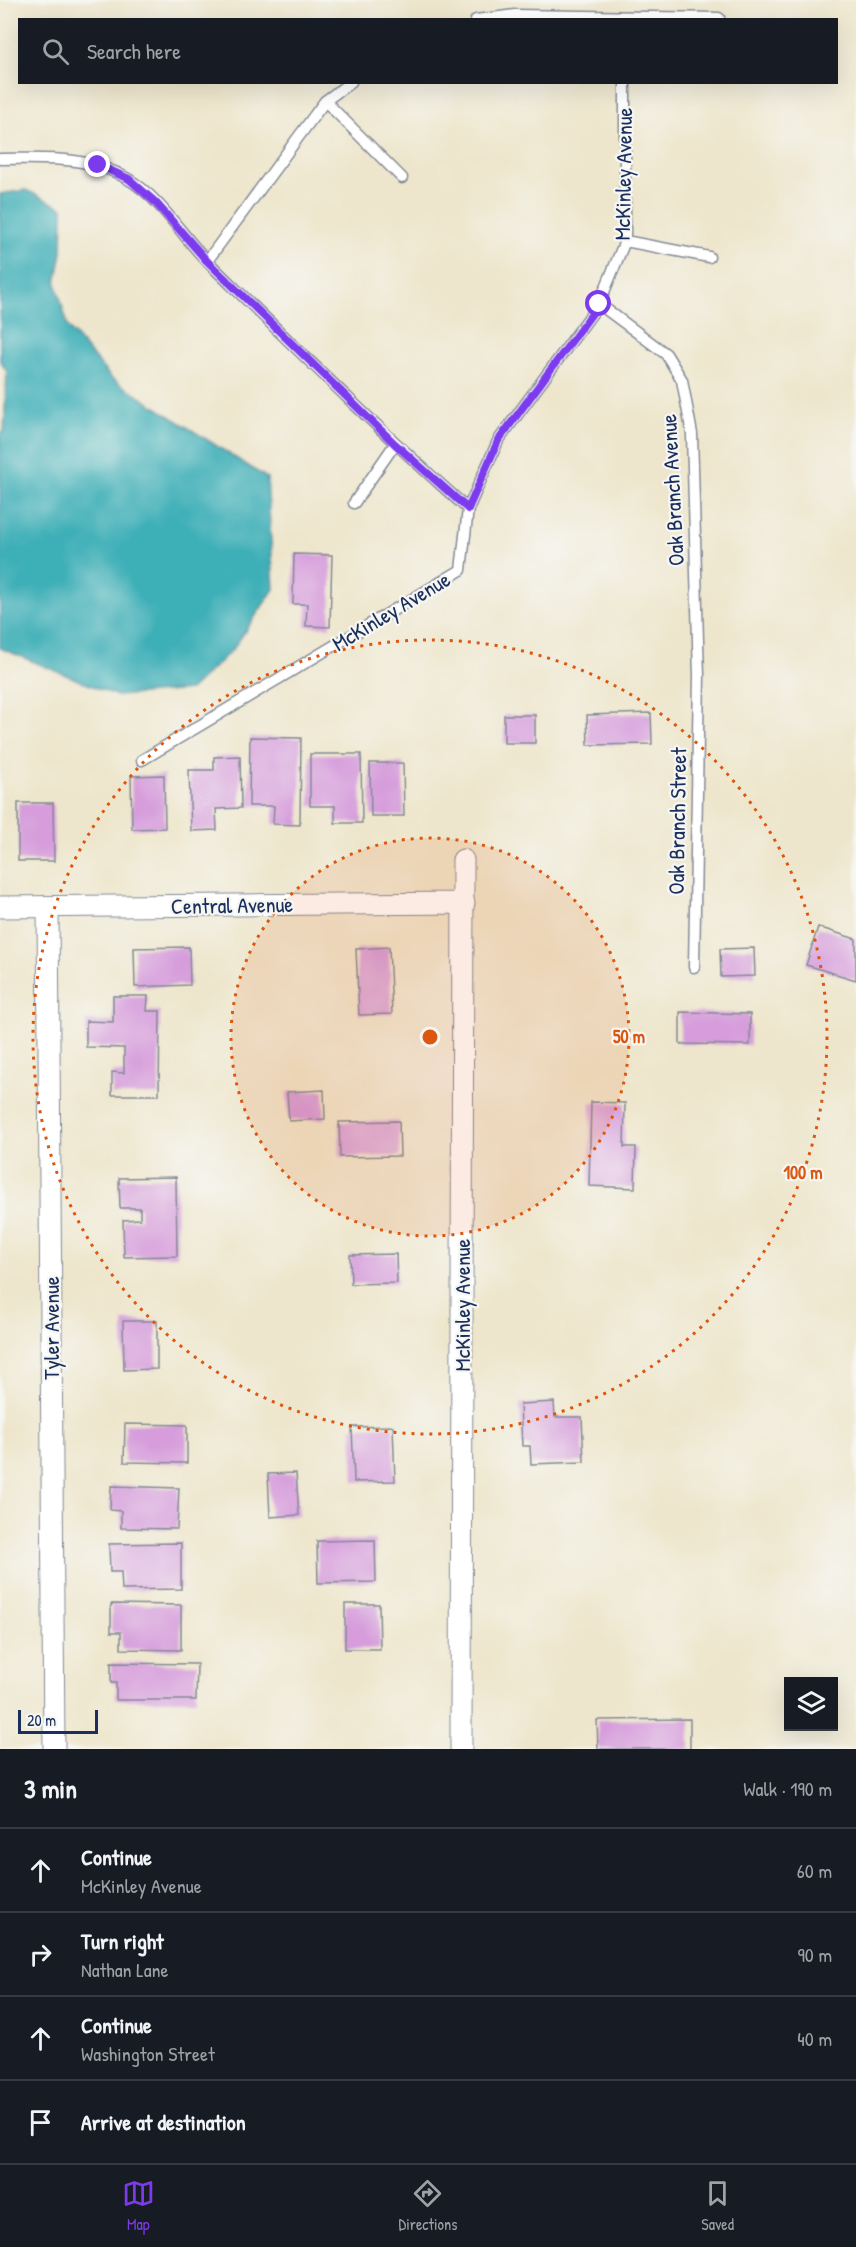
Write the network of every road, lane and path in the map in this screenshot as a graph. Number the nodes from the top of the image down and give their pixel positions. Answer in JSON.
{"nodes":[{"id":1,"x":492,"y":18,"type":"edge"},
{"id":2,"x":598,"y":18,"type":"edge"},
{"id":3,"x":348,"y":84,"type":"edge"},
{"id":4,"x":626,"y":84,"type":"edge"},
{"id":5,"x":325,"y":101,"type":"junction"},
{"id":6,"x":0,"y":159,"type":"edge"},
{"id":7,"x":402,"y":178,"type":"dead end"},
{"id":8,"x":626,"y":241,"type":"junction"},
{"id":9,"x":709,"y":257,"type":"dead end"},
{"id":10,"x":207,"y":261,"type":"junction"},
{"id":11,"x":599,"y":304,"type":"junction"},
{"id":12,"x":395,"y":444,"type":"junction"},
{"id":13,"x":354,"y":503,"type":"dead end"},
{"id":14,"x":468,"y":509,"type":"junction"},
{"id":15,"x":699,"y":676,"type":"joint"},
{"id":16,"x":142,"y":760,"type":"dead end"},
{"id":17,"x":463,"y":860,"type":"dead end"},
{"id":18,"x":464,"y":903,"type":"junction"},
{"id":19,"x":0,"y":907,"type":"edge"},
{"id":20,"x":48,"y":907,"type":"junction"},
{"id":21,"x":694,"y":967,"type":"dead end"},
{"id":22,"x":54,"y":1749,"type":"edge"},
{"id":23,"x":461,"y":1749,"type":"edge"}],
"edges":[{"from":1,"to":2,"type":"lane"},
{"from":3,"to":5,"type":"lane"},
{"from":4,"to":8,"type":"lane","name":"McKinley Avenue"},
{"from":5,"to":7,"type":"lane"},
{"from":5,"to":10,"type":"lane"},
{"from":6,"to":10,"type":"lane"},
{"from":8,"to":9,"type":"lane"},
{"from":8,"to":11,"type":"lane","name":"McKinley Avenue"},
{"from":10,"to":12,"type":"lane"},
{"from":11,"to":14,"type":"lane","name":"McKinley Avenue"},
{"from":11,"to":15,"type":"lane","name":"Oak Branch Avenue"},
{"from":12,"to":13,"type":"lane"},
{"from":12,"to":14,"type":"lane"},
{"from":14,"to":16,"type":"lane","name":"McKinley Avenue"},
{"from":15,"to":21,"type":"lane","name":"Oak Branch Street"},
{"from":17,"to":18,"type":"street","name":"McKinley Avenue"},
{"from":18,"to":20,"type":"street","name":"Central Avenue"},
{"from":18,"to":23,"type":"street","name":"McKinley Avenue"},
{"from":19,"to":20,"type":"street","name":"Central Avenue"},
{"from":20,"to":22,"type":"street","name":"Tyler Avenue"}]}
